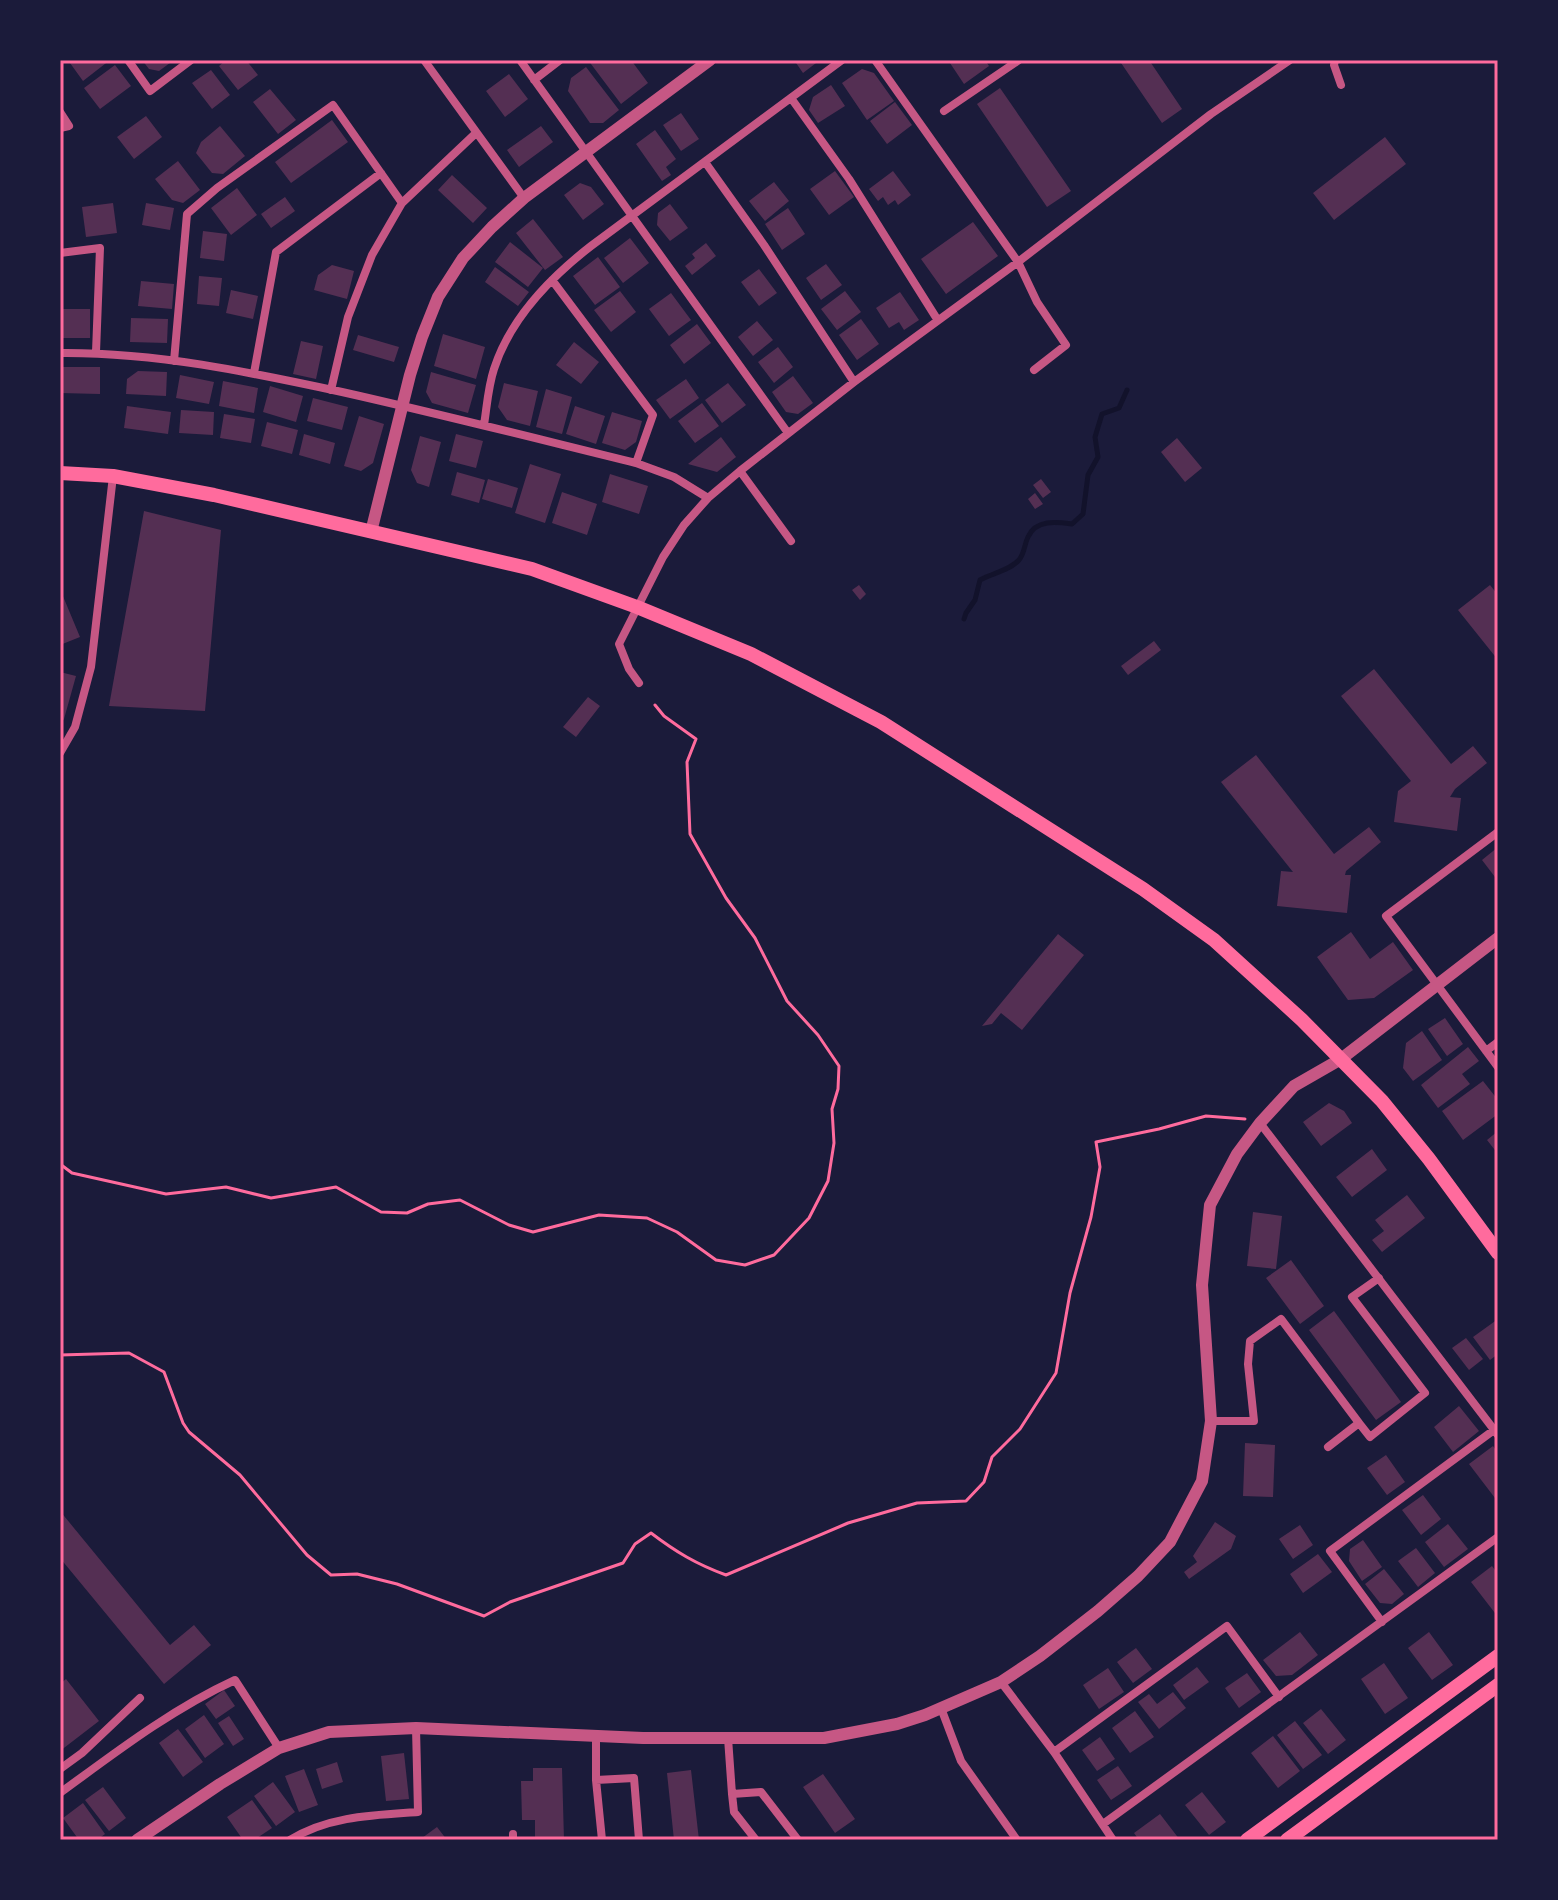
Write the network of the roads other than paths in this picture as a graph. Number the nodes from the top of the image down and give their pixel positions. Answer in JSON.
{"nodes":[{"id":1,"x":128,"y":60,"type":"edge"},
{"id":2,"x":191,"y":60,"type":"edge"},
{"id":3,"x":424,"y":60,"type":"edge"},
{"id":4,"x":520,"y":60,"type":"edge"},
{"id":5,"x":560,"y":60,"type":"edge"},
{"id":6,"x":710,"y":60,"type":"edge"},
{"id":7,"x":842,"y":60,"type":"edge"},
{"id":8,"x":875,"y":60,"type":"edge"},
{"id":9,"x":1019,"y":60,"type":"edge"},
{"id":10,"x":1290,"y":60,"type":"edge"},
{"id":11,"x":1335,"y":60,"type":"edge"},
{"id":12,"x":534,"y":80,"type":"junction"},
{"id":13,"x":1341,"y":85,"type":"dead end"},
{"id":14,"x":791,"y":98,"type":"junction"},
{"id":15,"x":944,"y":111,"type":"dead end"},
{"id":16,"x":60,"y":112,"type":"edge"},
{"id":17,"x":60,"y":128,"type":"edge"},
{"id":18,"x":476,"y":133,"type":"junction"},
{"id":19,"x":586,"y":152,"type":"junction"},
{"id":20,"x":705,"y":162,"type":"junction"},
{"id":21,"x":381,"y":173,"type":"junction"},
{"id":22,"x":524,"y":198,"type":"junction"},
{"id":23,"x":402,"y":203,"type":"junction"},
{"id":24,"x":632,"y":216,"type":"junction"},
{"id":25,"x":60,"y":253,"type":"edge"},
{"id":26,"x":1018,"y":262,"type":"junction"},
{"id":27,"x":552,"y":280,"type":"junction"},
{"id":28,"x":937,"y":319,"type":"junction"},
{"id":29,"x":96,"y":352,"type":"junction"},
{"id":30,"x":60,"y":353,"type":"edge"},
{"id":31,"x":174,"y":361,"type":"junction"},
{"id":32,"x":1034,"y":370,"type":"dead end"},
{"id":33,"x":254,"y":373,"type":"junction"},
{"id":34,"x":854,"y":382,"type":"junction"},
{"id":35,"x":331,"y":390,"type":"junction"},
{"id":36,"x":403,"y":406,"type":"junction"},
{"id":37,"x":484,"y":425,"type":"junction"},
{"id":38,"x":788,"y":433,"type":"junction"},
{"id":39,"x":636,"y":463,"type":"junction"},
{"id":40,"x":740,"y":471,"type":"junction"},
{"id":41,"x":60,"y":473,"type":"edge"},
{"id":42,"x":113,"y":476,"type":"junction"},
{"id":43,"x":708,"y":498,"type":"junction"},
{"id":44,"x":371,"y":532,"type":"junction"},
{"id":45,"x":791,"y":541,"type":"dead end"},
{"id":46,"x":637,"y":607,"type":"junction"},
{"id":47,"x":639,"y":683,"type":"dead end"},
{"id":48,"x":60,"y":753,"type":"edge"},
{"id":49,"x":1498,"y":832,"type":"edge"},
{"id":50,"x":1498,"y":938,"type":"edge"},
{"id":51,"x":1436,"y":984,"type":"junction"},
{"id":52,"x":1498,"y":1042,"type":"edge"},
{"id":53,"x":1486,"y":1051,"type":"junction"},
{"id":54,"x":1341,"y":1059,"type":"junction"},
{"id":55,"x":1498,"y":1067,"type":"edge"},
{"id":56,"x":1260,"y":1123,"type":"junction"},
{"id":57,"x":1498,"y":1253,"type":"edge"},
{"id":58,"x":1379,"y":1278,"type":"junction"},
{"id":59,"x":1211,"y":1421,"type":"junction"},
{"id":60,"x":1359,"y":1423,"type":"junction"},
{"id":61,"x":1496,"y":1432,"type":"edge"},
{"id":62,"x":1328,"y":1447,"type":"dead end"},
{"id":63,"x":1498,"y":1537,"type":"edge"},
{"id":64,"x":1382,"y":1622,"type":"junction"},
{"id":65,"x":1498,"y":1656,"type":"edge"},
{"id":66,"x":1001,"y":1682,"type":"junction"},
{"id":67,"x":1498,"y":1685,"type":"edge"},
{"id":68,"x":1279,"y":1697,"type":"junction"},
{"id":69,"x":140,"y":1698,"type":"dead end"},
{"id":70,"x":941,"y":1708,"type":"junction"},
{"id":71,"x":416,"y":1728,"type":"junction"},
{"id":72,"x":596,"y":1737,"type":"junction"},
{"id":73,"x":728,"y":1738,"type":"junction"},
{"id":74,"x":279,"y":1748,"type":"junction"},
{"id":75,"x":1054,"y":1752,"type":"junction"},
{"id":76,"x":60,"y":1769,"type":"edge"},
{"id":77,"x":596,"y":1780,"type":"junction"},
{"id":78,"x":60,"y":1793,"type":"edge"},
{"id":79,"x":732,"y":1794,"type":"junction"},
{"id":80,"x":1103,"y":1824,"type":"junction"},
{"id":81,"x":137,"y":1840,"type":"edge"},
{"id":82,"x":290,"y":1840,"type":"edge"},
{"id":83,"x":602,"y":1840,"type":"edge"},
{"id":84,"x":639,"y":1840,"type":"edge"},
{"id":85,"x":756,"y":1840,"type":"edge"},
{"id":86,"x":798,"y":1840,"type":"edge"},
{"id":87,"x":1017,"y":1840,"type":"edge"},
{"id":88,"x":1113,"y":1840,"type":"edge"},
{"id":89,"x":1247,"y":1840,"type":"edge"},
{"id":90,"x":1287,"y":1840,"type":"edge"}],
"edges":[{"from":1,"to":2,"type":"street"},
{"from":3,"to":18,"type":"street"},
{"from":4,"to":12,"type":"street"},
{"from":5,"to":12,"type":"street"},
{"from":6,"to":19,"type":"street"},
{"from":7,"to":14,"type":"street"},
{"from":8,"to":26,"type":"street"},
{"from":9,"to":15,"type":"street"},
{"from":10,"to":26,"type":"street"},
{"from":11,"to":13,"type":"street"},
{"from":12,"to":19,"type":"street"},
{"from":14,"to":20,"type":"street"},
{"from":14,"to":28,"type":"street"},
{"from":16,"to":17,"type":"street"},
{"from":18,"to":22,"type":"street"},
{"from":18,"to":23,"type":"street"},
{"from":19,"to":22,"type":"street"},
{"from":19,"to":24,"type":"street"},
{"from":20,"to":24,"type":"street"},
{"from":20,"to":34,"type":"street"},
{"from":21,"to":23,"type":"street"},
{"from":21,"to":31,"type":"street"},
{"from":21,"to":33,"type":"street"},
{"from":22,"to":36,"type":"street"},
{"from":23,"to":35,"type":"street"},
{"from":24,"to":27,"type":"street"},
{"from":24,"to":38,"type":"street"},
{"from":25,"to":29,"type":"street"},
{"from":26,"to":28,"type":"street"},
{"from":26,"to":32,"type":"street"},
{"from":27,"to":37,"type":"street"},
{"from":27,"to":39,"type":"street"},
{"from":28,"to":34,"type":"street"},
{"from":29,"to":30,"type":"street"},
{"from":29,"to":31,"type":"street"},
{"from":31,"to":33,"type":"street"},
{"from":33,"to":35,"type":"street"},
{"from":34,"to":38,"type":"street"},
{"from":35,"to":36,"type":"street"},
{"from":36,"to":37,"type":"street"},
{"from":36,"to":44,"type":"street"},
{"from":37,"to":39,"type":"street"},
{"from":38,"to":40,"type":"street"},
{"from":39,"to":43,"type":"street"},
{"from":40,"to":43,"type":"street"},
{"from":40,"to":45,"type":"street"},
{"from":41,"to":42,"type":"main road"},
{"from":42,"to":44,"type":"main road"},
{"from":42,"to":48,"type":"street"},
{"from":43,"to":46,"type":"street"},
{"from":44,"to":46,"type":"main road"},
{"from":46,"to":47,"type":"street"},
{"from":46,"to":54,"type":"main road"},
{"from":49,"to":51,"type":"street"},
{"from":50,"to":51,"type":"street"},
{"from":51,"to":53,"type":"street"},
{"from":51,"to":54,"type":"street"},
{"from":52,"to":53,"type":"street"},
{"from":53,"to":55,"type":"street"},
{"from":54,"to":56,"type":"street"},
{"from":54,"to":57,"type":"main road"},
{"from":56,"to":58,"type":"street"},
{"from":56,"to":59,"type":"street"},
{"from":58,"to":60,"type":"street"},
{"from":58,"to":61,"type":"street"},
{"from":59,"to":60,"type":"street"},
{"from":59,"to":66,"type":"street"},
{"from":60,"to":62,"type":"street"},
{"from":61,"to":64,"type":"street"},
{"from":63,"to":64,"type":"street"},
{"from":64,"to":68,"type":"street"},
{"from":65,"to":89,"type":"main road"},
{"from":66,"to":70,"type":"street"},
{"from":66,"to":75,"type":"street"},
{"from":67,"to":90,"type":"main road"},
{"from":68,"to":75,"type":"street"},
{"from":68,"to":80,"type":"street"},
{"from":69,"to":76,"type":"street"},
{"from":70,"to":73,"type":"street"},
{"from":70,"to":87,"type":"street"},
{"from":71,"to":72,"type":"street"},
{"from":71,"to":74,"type":"street"},
{"from":71,"to":82,"type":"street"},
{"from":72,"to":73,"type":"street"},
{"from":72,"to":77,"type":"street"},
{"from":73,"to":79,"type":"street"},
{"from":74,"to":78,"type":"street"},
{"from":74,"to":81,"type":"street"},
{"from":75,"to":80,"type":"street"},
{"from":77,"to":83,"type":"street"},
{"from":77,"to":84,"type":"street"},
{"from":79,"to":85,"type":"street"},
{"from":79,"to":86,"type":"street"},
{"from":80,"to":88,"type":"street"}]}
